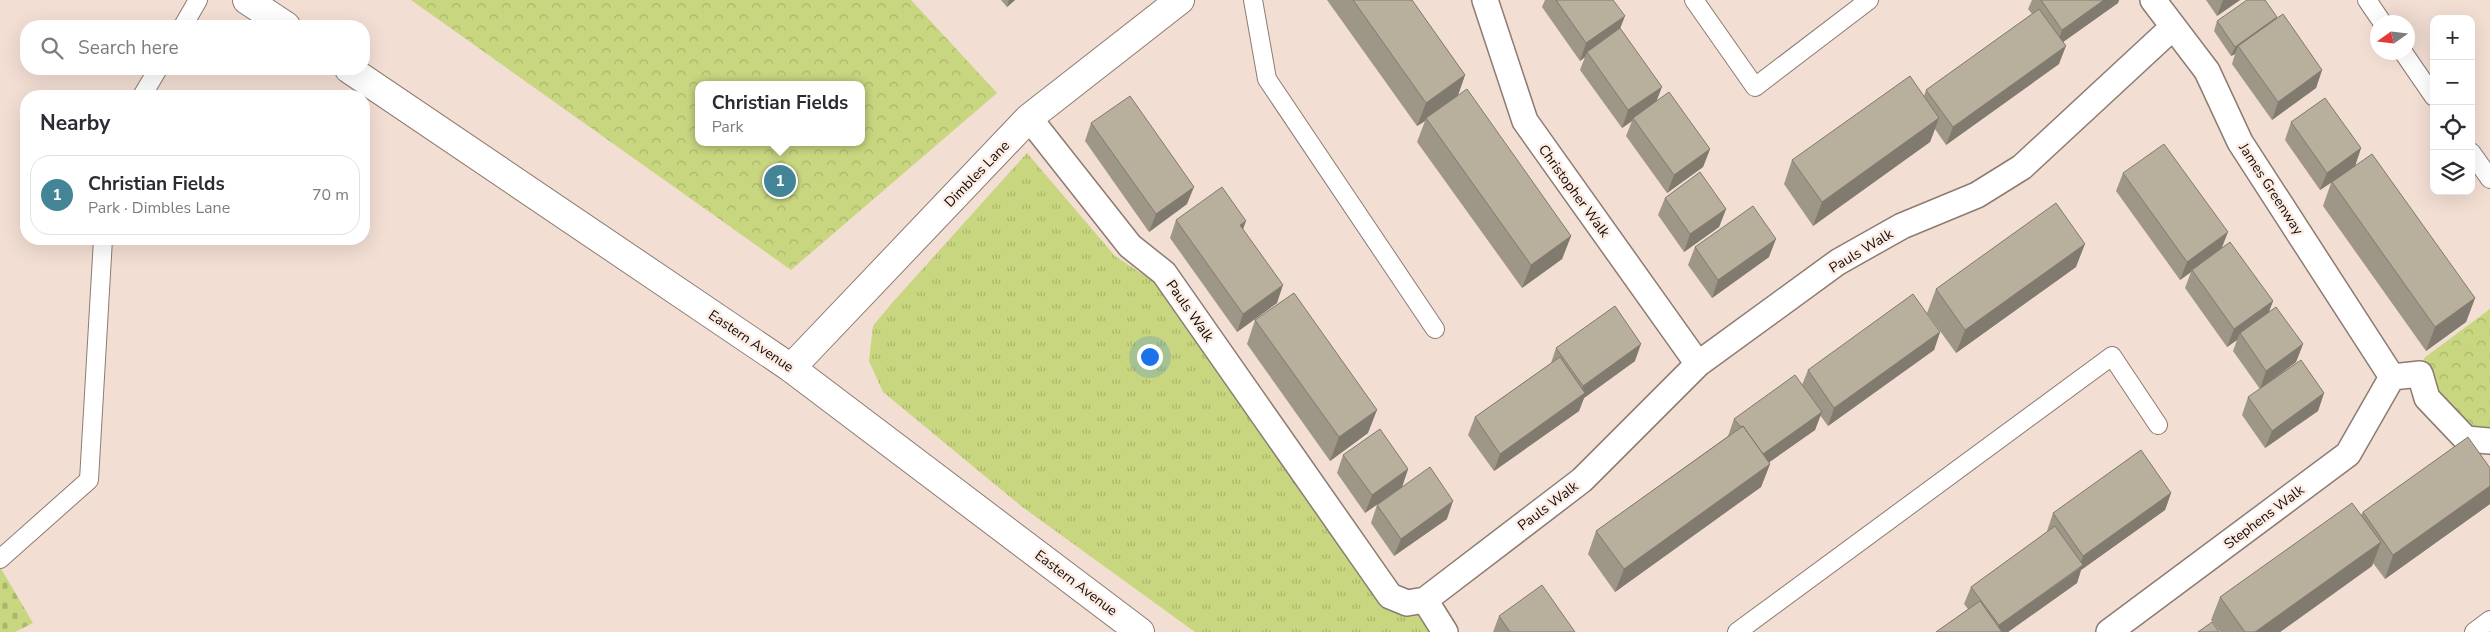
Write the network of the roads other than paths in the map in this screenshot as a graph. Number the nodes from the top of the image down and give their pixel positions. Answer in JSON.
{"nodes":[{"id":1,"x":198,"y":0,"type":"edge"},
{"id":2,"x":247,"y":0,"type":"edge"},
{"id":3,"x":1253,"y":0,"type":"edge"},
{"id":4,"x":1485,"y":0,"type":"edge"},
{"id":5,"x":1694,"y":0,"type":"edge"},
{"id":6,"x":1869,"y":0,"type":"edge"},
{"id":7,"x":2153,"y":0,"type":"edge"},
{"id":8,"x":2367,"y":0,"type":"edge"},
{"id":9,"x":1168,"y":4,"type":"edge"},
{"id":10,"x":2377,"y":15,"type":"edge"},
{"id":11,"x":186,"y":20,"type":"edge"},
{"id":12,"x":277,"y":20,"type":"edge"},
{"id":13,"x":2172,"y":28,"type":"junction"},
{"id":14,"x":2409,"y":60,"type":"edge"},
{"id":15,"x":154,"y":75,"type":"edge"},
{"id":16,"x":358,"y":75,"type":"edge"},
{"id":17,"x":146,"y":90,"type":"edge"},
{"id":18,"x":2430,"y":91,"type":"edge"},
{"id":19,"x":1029,"y":118,"type":"junction"},
{"id":20,"x":2475,"y":158,"type":"edge"},
{"id":21,"x":2490,"y":179,"type":"edge"},
{"id":22,"x":103,"y":245,"type":"edge"},
{"id":23,"x":1435,"y":329,"type":"dead end"},
{"id":24,"x":1698,"y":364,"type":"junction"},
{"id":25,"x":791,"y":368,"type":"junction"},
{"id":26,"x":2392,"y":377,"type":"junction"},
{"id":27,"x":2158,"y":425,"type":"dead end"},
{"id":28,"x":2490,"y":441,"type":"edge"},
{"id":29,"x":0,"y":559,"type":"edge"},
{"id":30,"x":1425,"y":600,"type":"junction"},
{"id":31,"x":2490,"y":620,"type":"edge"},
{"id":32,"x":1140,"y":632,"type":"edge"},
{"id":33,"x":1445,"y":632,"type":"edge"},
{"id":34,"x":1737,"y":632,"type":"edge"},
{"id":35,"x":2109,"y":632,"type":"edge"},
{"id":36,"x":2474,"y":632,"type":"edge"}],
"edges":[{"from":1,"to":11,"type":"lane"},
{"from":2,"to":12,"type":"main road"},
{"from":3,"to":23,"type":"lane"},
{"from":4,"to":24,"type":"street","name":"Christopher Walk"},
{"from":5,"to":6,"type":"lane"},
{"from":7,"to":13,"type":"street","name":"James Greenway"},
{"from":8,"to":10,"type":"lane"},
{"from":9,"to":19,"type":"main road","name":"Dimbles Lane"},
{"from":13,"to":24,"type":"street","name":"Pauls Walk"},
{"from":13,"to":26,"type":"street","name":"James Greenway"},
{"from":14,"to":18,"type":"lane"},
{"from":15,"to":17,"type":"lane"},
{"from":16,"to":25,"type":"main road","name":"Eastern Avenue"},
{"from":19,"to":25,"type":"main road","name":"Dimbles Lane"},
{"from":19,"to":30,"type":"street","name":"Pauls Walk"},
{"from":20,"to":21,"type":"lane"},
{"from":22,"to":29,"type":"lane"},
{"from":24,"to":30,"type":"street","name":"Pauls Walk"},
{"from":25,"to":32,"type":"main road","name":"Eastern Avenue"},
{"from":26,"to":28,"type":"street"},
{"from":26,"to":35,"type":"street","name":"Stephens Walk"},
{"from":27,"to":34,"type":"lane"},
{"from":30,"to":33,"type":"street"},
{"from":31,"to":36,"type":"lane"}]}
